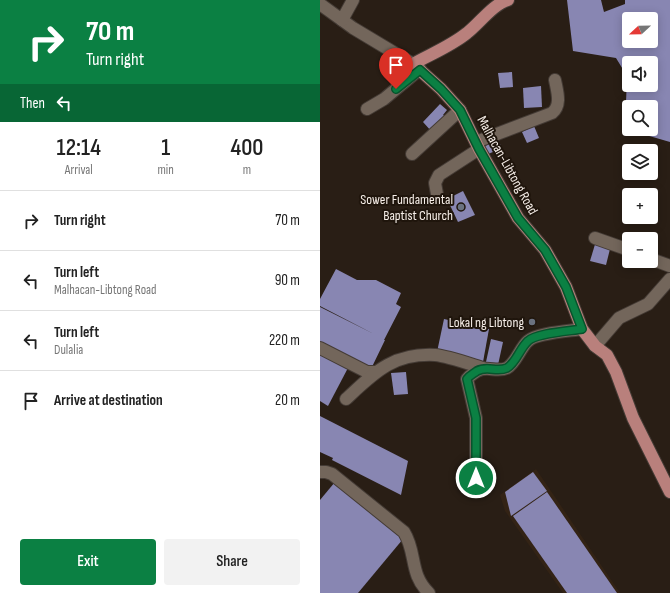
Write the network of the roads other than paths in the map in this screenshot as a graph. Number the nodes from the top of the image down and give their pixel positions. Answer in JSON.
{"nodes":[{"id":1,"x":353,"y":0,"type":"edge"},
{"id":2,"x":508,"y":0,"type":"edge"},
{"id":3,"x":320,"y":4,"type":"edge"},
{"id":4,"x":342,"y":20,"type":"junction"},
{"id":5,"x":417,"y":67,"type":"junction"},
{"id":6,"x":555,"y":80,"type":"dead end"},
{"id":7,"x":367,"y":109,"type":"dead end"},
{"id":8,"x":460,"y":110,"type":"junction"},
{"id":9,"x":477,"y":146,"type":"junction"},
{"id":10,"x":412,"y":154,"type":"dead end"},
{"id":11,"x":437,"y":194,"type":"dead end"},
{"id":12,"x":595,"y":238,"type":"dead end"},
{"id":13,"x":622,"y":248,"type":"edge"},
{"id":14,"x":658,"y":262,"type":"edge"},
{"id":15,"x":670,"y":266,"type":"edge"},
{"id":16,"x":670,"y":279,"type":"edge"},
{"id":17,"x":582,"y":329,"type":"junction"},
{"id":18,"x":595,"y":346,"type":"junction"},
{"id":19,"x":320,"y":348,"type":"edge"},
{"id":20,"x":483,"y":368,"type":"junction"},
{"id":21,"x":375,"y":372,"type":"junction"},
{"id":22,"x":346,"y":399,"type":"dead end"},
{"id":23,"x":320,"y":472,"type":"edge"},
{"id":24,"x":476,"y":478,"type":"dead end"},
{"id":25,"x":670,"y":492,"type":"edge"},
{"id":26,"x":429,"y":593,"type":"edge"}],
"edges":[{"from":1,"to":4,"type":"street"},
{"from":2,"to":5,"type":"main road"},
{"from":3,"to":4,"type":"street","name":"Malhacan-Libtong Road"},
{"from":4,"to":5,"type":"street","name":"Malhacan-Libtong Road"},
{"from":5,"to":7,"type":"street"},
{"from":5,"to":8,"type":"main road","name":"Malhacan-Libtong Road"},
{"from":6,"to":9,"type":"street"},
{"from":8,"to":9,"type":"main road","name":"Malhacan-Libtong Road"},
{"from":8,"to":10,"type":"street"},
{"from":9,"to":11,"type":"street"},
{"from":9,"to":17,"type":"main road","name":"Malhacan-Libtong Road"},
{"from":12,"to":13,"type":"street"},
{"from":14,"to":15,"type":"street"},
{"from":16,"to":18,"type":"street"},
{"from":17,"to":18,"type":"main road","name":"Malhacan-Libtong Road"},
{"from":17,"to":20,"type":"street"},
{"from":18,"to":25,"type":"main road","name":"Malhacan-Libtong Road"},
{"from":19,"to":21,"type":"street"},
{"from":20,"to":21,"type":"street"},
{"from":20,"to":24,"type":"street"},
{"from":21,"to":22,"type":"street"},
{"from":23,"to":26,"type":"street"}]}
